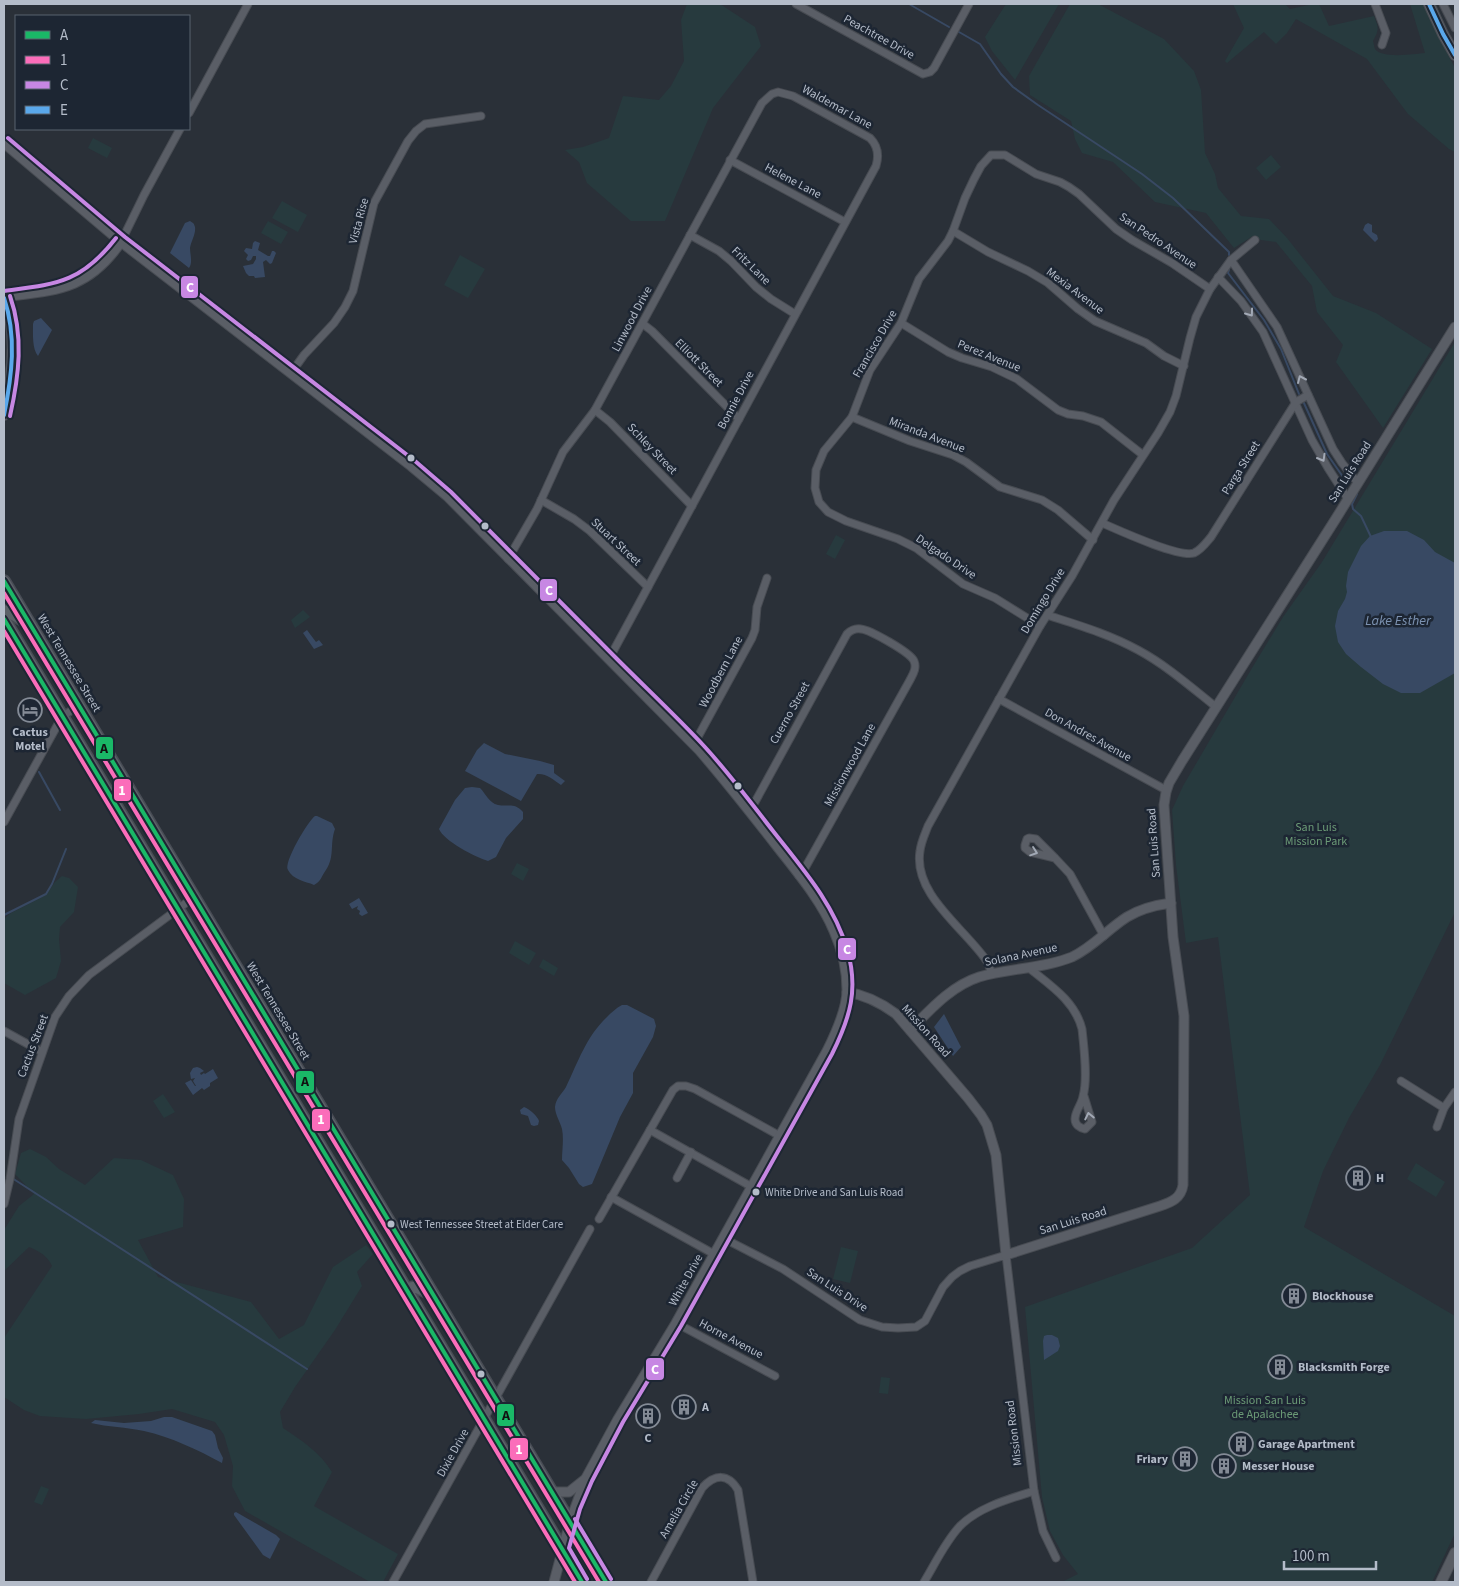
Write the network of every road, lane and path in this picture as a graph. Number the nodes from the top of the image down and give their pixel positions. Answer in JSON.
{"nodes":[{"id":1,"x":248,"y":4,"type":"edge"},
{"id":2,"x":796,"y":4,"type":"edge"},
{"id":3,"x":969,"y":4,"type":"edge"},
{"id":4,"x":1375,"y":4,"type":"edge"},
{"id":5,"x":1429,"y":4,"type":"edge"},
{"id":6,"x":1443,"y":4,"type":"edge"},
{"id":7,"x":1455,"y":28,"type":"edge"},
{"id":8,"x":1382,"y":45,"type":"dead end"},
{"id":9,"x":1455,"y":55,"type":"edge"},
{"id":10,"x":778,"y":92,"type":"joint"},
{"id":11,"x":190,"y":111,"type":"edge"},
{"id":12,"x":481,"y":116,"type":"dead end"},
{"id":13,"x":179,"y":130,"type":"edge"},
{"id":14,"x":4,"y":143,"type":"edge"},
{"id":15,"x":877,"y":151,"type":"joint"},
{"id":16,"x":991,"y":155,"type":"joint"},
{"id":17,"x":730,"y":160,"type":"junction"},
{"id":18,"x":845,"y":222,"type":"junction"},
{"id":19,"x":953,"y":231,"type":"junction"},
{"id":20,"x":690,"y":235,"type":"junction"},
{"id":21,"x":1255,"y":240,"type":"dead end"},
{"id":22,"x":121,"y":242,"type":"junction"},
{"id":23,"x":1230,"y":260,"type":"junction"},
{"id":24,"x":1218,"y":277,"type":"junction"},
{"id":25,"x":1210,"y":289,"type":"junction"},
{"id":26,"x":4,"y":298,"type":"edge"},
{"id":27,"x":795,"y":314,"type":"junction"},
{"id":28,"x":902,"y":323,"type":"junction"},
{"id":29,"x":643,"y":324,"type":"junction"},
{"id":30,"x":1455,"y":326,"type":"edge"},
{"id":31,"x":1184,"y":366,"type":"junction"},
{"id":32,"x":291,"y":373,"type":"junction"},
{"id":33,"x":1308,"y":395,"type":"junction"},
{"id":34,"x":1296,"y":402,"type":"junction"},
{"id":35,"x":595,"y":410,"type":"junction"},
{"id":36,"x":4,"y":415,"type":"edge"},
{"id":37,"x":852,"y":417,"type":"junction"},
{"id":38,"x":739,"y":419,"type":"junction"},
{"id":39,"x":1143,"y":454,"type":"junction"},
{"id":40,"x":1358,"y":483,"type":"junction"},
{"id":41,"x":816,"y":494,"type":"joint"},
{"id":42,"x":1348,"y":499,"type":"junction"},
{"id":43,"x":541,"y":500,"type":"junction"},
{"id":44,"x":692,"y":506,"type":"junction"},
{"id":45,"x":1102,"y":523,"type":"junction"},
{"id":46,"x":1093,"y":540,"type":"junction"},
{"id":47,"x":508,"y":559,"type":"junction"},
{"id":48,"x":767,"y":578,"type":"dead end"},
{"id":49,"x":4,"y":581,"type":"edge"},
{"id":50,"x":648,"y":587,"type":"junction"},
{"id":51,"x":4,"y":611,"type":"edge"},
{"id":52,"x":1047,"y":615,"type":"junction"},
{"id":53,"x":4,"y":620,"type":"edge"},
{"id":54,"x":30,"y":624,"type":"junction"},
{"id":55,"x":1040,"y":626,"type":"junction"},
{"id":56,"x":854,"y":629,"type":"joint"},
{"id":57,"x":609,"y":659,"type":"junction"},
{"id":58,"x":999,"y":699,"type":"junction"},
{"id":59,"x":79,"y":705,"type":"junction"},
{"id":60,"x":1216,"y":707,"type":"junction"},
{"id":61,"x":62,"y":716,"type":"junction"},
{"id":62,"x":694,"y":744,"type":"junction"},
{"id":63,"x":1166,"y":790,"type":"junction"},
{"id":64,"x":136,"y":800,"type":"junction"},
{"id":65,"x":748,"y":809,"type":"junction"},
{"id":66,"x":120,"y":812,"type":"junction"},
{"id":67,"x":4,"y":822,"type":"edge"},
{"id":68,"x":1055,"y":858,"type":"dead end"},
{"id":69,"x":799,"y":876,"type":"junction"},
{"id":70,"x":194,"y":897,"type":"junction"},
{"id":71,"x":1171,"y":903,"type":"junction"},
{"id":72,"x":178,"y":909,"type":"junction"},
{"id":73,"x":1104,"y":936,"type":"junction"},
{"id":74,"x":1029,"y":968,"type":"junction"},
{"id":75,"x":992,"y":974,"type":"junction"},
{"id":76,"x":847,"y":992,"type":"junction"},
{"id":77,"x":261,"y":1010,"type":"junction"},
{"id":78,"x":244,"y":1021,"type":"junction"},
{"id":79,"x":910,"y":1030,"type":"junction"},
{"id":80,"x":4,"y":1031,"type":"edge"},
{"id":81,"x":42,"y":1052,"type":"junction"},
{"id":82,"x":1401,"y":1081,"type":"dead end"},
{"id":83,"x":1455,"y":1092,"type":"edge"},
{"id":84,"x":1084,"y":1096,"type":"dead end"},
{"id":85,"x":1444,"y":1108,"type":"junction"},
{"id":86,"x":1436,"y":1127,"type":"dead end"},
{"id":87,"x":650,"y":1130,"type":"junction"},
{"id":88,"x":780,"y":1136,"type":"junction"},
{"id":89,"x":690,"y":1152,"type":"junction"},
{"id":90,"x":348,"y":1153,"type":"junction"},
{"id":91,"x":330,"y":1162,"type":"junction"},
{"id":92,"x":7,"y":1177,"type":"edge"},
{"id":93,"x":677,"y":1178,"type":"dead end"},
{"id":94,"x":752,"y":1187,"type":"junction"},
{"id":95,"x":611,"y":1197,"type":"junction"},
{"id":96,"x":4,"y":1204,"type":"edge"},
{"id":97,"x":599,"y":1218,"type":"dead end"},
{"id":98,"x":590,"y":1229,"type":"dead end"},
{"id":99,"x":723,"y":1238,"type":"junction"},
{"id":100,"x":714,"y":1254,"type":"junction"},
{"id":101,"x":1006,"y":1254,"type":"junction"},
{"id":102,"x":405,"y":1289,"type":"junction"},
{"id":103,"x":433,"y":1295,"type":"junction"},
{"id":104,"x":676,"y":1323,"type":"junction"},
{"id":105,"x":775,"y":1376,"type":"dead end"},
{"id":106,"x":495,"y":1398,"type":"junction"},
{"id":107,"x":484,"y":1420,"type":"junction"},
{"id":108,"x":586,"y":1478,"type":"junction"},
{"id":109,"x":1034,"y":1491,"type":"junction"},
{"id":110,"x":551,"y":1492,"type":"junction"},
{"id":111,"x":570,"y":1522,"type":"junction"},
{"id":112,"x":562,"y":1549,"type":"junction"},
{"id":113,"x":1455,"y":1554,"type":"edge"},
{"id":114,"x":1056,"y":1558,"type":"dead end"},
{"id":115,"x":393,"y":1582,"type":"edge"},
{"id":116,"x":554,"y":1582,"type":"edge"},
{"id":117,"x":582,"y":1582,"type":"edge"},
{"id":118,"x":606,"y":1582,"type":"edge"},
{"id":119,"x":651,"y":1582,"type":"edge"},
{"id":120,"x":753,"y":1582,"type":"edge"},
{"id":121,"x":924,"y":1582,"type":"edge"},
{"id":122,"x":1441,"y":1582,"type":"edge"}],
"edges":[{"from":1,"to":11,"type":"street"},
{"from":2,"to":3,"type":"street","name":"Peachtree Drive"},
{"from":4,"to":8,"type":"street"},
{"from":5,"to":9,"type":"main road"},
{"from":6,"to":7,"type":"street"},
{"from":10,"to":15,"type":"street","name":"Waldemar Lane"},
{"from":10,"to":17,"type":"street","name":"Linwood Drive"},
{"from":12,"to":32,"type":"street","name":"Vista Rise"},
{"from":13,"to":22,"type":"street"},
{"from":14,"to":22,"type":"street"},
{"from":15,"to":18,"type":"street","name":"Bonnie Drive"},
{"from":16,"to":19,"type":"street","name":"Francisco Drive"},
{"from":16,"to":25,"type":"street","name":"San Pedro Avenue"},
{"from":17,"to":18,"type":"street","name":"Helene Lane"},
{"from":17,"to":20,"type":"street","name":"Linwood Drive"},
{"from":18,"to":27,"type":"street","name":"Bonnie Drive"},
{"from":19,"to":28,"type":"street","name":"Francisco Drive"},
{"from":19,"to":31,"type":"street","name":"Mexia Avenue"},
{"from":20,"to":27,"type":"street","name":"Fritz Lane"},
{"from":20,"to":29,"type":"street","name":"Linwood Drive"},
{"from":21,"to":23,"type":"street","name":"Domingo Drive"},
{"from":22,"to":26,"type":"street"},
{"from":22,"to":32,"type":"street"},
{"from":23,"to":24,"type":"street","name":"Domingo Drive"},
{"from":33,"to":23,"type":"street","one_way":true},
{"from":24,"to":25,"type":"street","name":"Domingo Drive"},
{"from":24,"to":34,"type":"street","one_way":true},
{"from":25,"to":31,"type":"street","name":"Domingo Drive"},
{"from":26,"to":36,"type":"main road"},
{"from":27,"to":38,"type":"street","name":"Bonnie Drive"},
{"from":28,"to":37,"type":"street","name":"Francisco Drive"},
{"from":28,"to":39,"type":"street","name":"Perez Avenue"},
{"from":29,"to":35,"type":"street","name":"Linwood Drive"},
{"from":29,"to":38,"type":"street","name":"Elliott Street"},
{"from":30,"to":40,"type":"street","name":"San Luis Road"},
{"from":31,"to":39,"type":"street","name":"Domingo Drive"},
{"from":32,"to":47,"type":"street"},
{"from":33,"to":34,"type":"street","name":"Parga Street"},
{"from":33,"to":40,"type":"street"},
{"from":34,"to":42,"type":"street","one_way":true},
{"from":34,"to":45,"type":"street","name":"Parga Street"},
{"from":35,"to":43,"type":"street","name":"Linwood Drive"},
{"from":35,"to":44,"type":"street","name":"Schley Street"},
{"from":37,"to":41,"type":"street","name":"Francisco Drive"},
{"from":37,"to":46,"type":"street","name":"Miranda Avenue"},
{"from":38,"to":44,"type":"street","name":"Bonnie Drive"},
{"from":39,"to":45,"type":"street","name":"Domingo Drive"},
{"from":40,"to":42,"type":"street","name":"San Luis Road"},
{"from":41,"to":55,"type":"street","name":"Delgado Drive"},
{"from":42,"to":60,"type":"street","name":"San Luis Road"},
{"from":43,"to":47,"type":"street","name":"Linwood Drive"},
{"from":43,"to":50,"type":"street","name":"Stuart Street"},
{"from":44,"to":50,"type":"street","name":"Bonnie Drive"},
{"from":45,"to":46,"type":"street","name":"Domingo Drive"},
{"from":46,"to":52,"type":"street","name":"Domingo Drive"},
{"from":47,"to":57,"type":"street"},
{"from":48,"to":62,"type":"street","name":"Woodbern Lane"},
{"from":49,"to":54,"type":"main road","name":"West Tennessee Street"},
{"from":50,"to":57,"type":"street","name":"Bonnie Drive"},
{"from":51,"to":54,"type":"main road"},
{"from":52,"to":55,"type":"street","name":"Domingo Drive"},
{"from":52,"to":60,"type":"street"},
{"from":53,"to":61,"type":"main road"},
{"from":54,"to":59,"type":"main road","name":"West Tennessee Street"},
{"from":55,"to":58,"type":"street","name":"Domingo Drive"},
{"from":56,"to":65,"type":"street","name":"Cuerno Street"},
{"from":56,"to":69,"type":"street","name":"Missionwood Lane"},
{"from":57,"to":62,"type":"street"},
{"from":58,"to":63,"type":"street","name":"Don Andres Avenue"},
{"from":58,"to":75,"type":"street","name":"Domingo Drive"},
{"from":59,"to":61,"type":"street"},
{"from":59,"to":64,"type":"main road","name":"West Tennessee Street"},
{"from":60,"to":63,"type":"street","name":"San Luis Road"},
{"from":61,"to":66,"type":"main road"},
{"from":61,"to":67,"type":"street"},
{"from":62,"to":65,"type":"street"},
{"from":63,"to":71,"type":"street","name":"San Luis Road"},
{"from":64,"to":66,"type":"main road"},
{"from":64,"to":70,"type":"main road","name":"West Tennessee Street"},
{"from":65,"to":69,"type":"street"},
{"from":66,"to":72,"type":"main road"},
{"from":68,"to":73,"type":"street"},
{"from":69,"to":76,"type":"street"},
{"from":70,"to":72,"type":"street","name":"Cactus Street"},
{"from":70,"to":77,"type":"main road","name":"West Tennessee Street"},
{"from":71,"to":73,"type":"street","name":"Solana Avenue"},
{"from":71,"to":101,"type":"street","name":"San Luis Road"},
{"from":72,"to":78,"type":"main road"},
{"from":72,"to":81,"type":"street","name":"Cactus Street"},
{"from":73,"to":74,"type":"street","name":"Solana Avenue"},
{"from":74,"to":75,"type":"street","name":"Solana Avenue"},
{"from":74,"to":84,"type":"street"},
{"from":75,"to":79,"type":"street","name":"Solana Avenue"},
{"from":76,"to":79,"type":"street","name":"Mission Road"},
{"from":76,"to":88,"type":"street","name":"White Drive"},
{"from":77,"to":78,"type":"main road"},
{"from":77,"to":90,"type":"main road","name":"West Tennessee Street"},
{"from":78,"to":91,"type":"main road"},
{"from":79,"to":101,"type":"street","name":"Mission Road"},
{"from":80,"to":81,"type":"street"},
{"from":81,"to":92,"type":"street","name":"Cactus Street"},
{"from":82,"to":85,"type":"street"},
{"from":83,"to":85,"type":"street"},
{"from":85,"to":86,"type":"street"},
{"from":87,"to":88,"type":"street"},
{"from":87,"to":89,"type":"street"},
{"from":87,"to":95,"type":"street"},
{"from":88,"to":94,"type":"street","name":"White Drive"},
{"from":89,"to":93,"type":"street"},
{"from":89,"to":94,"type":"street"},
{"from":90,"to":91,"type":"main road"},
{"from":90,"to":103,"type":"main road","name":"West Tennessee Street"},
{"from":91,"to":102,"type":"main road"},
{"from":92,"to":96,"type":"street","name":"Cactus Street"},
{"from":94,"to":99,"type":"street","name":"White Drive"},
{"from":95,"to":97,"type":"street"},
{"from":95,"to":100,"type":"street"},
{"from":98,"to":106,"type":"street","name":"Dixie Drive"},
{"from":99,"to":100,"type":"street","name":"White Drive"},
{"from":99,"to":101,"type":"street","name":"San Luis Drive"},
{"from":100,"to":104,"type":"street","name":"White Drive"},
{"from":101,"to":109,"type":"street","name":"Mission Road"},
{"from":102,"to":103,"type":"main road"},
{"from":102,"to":107,"type":"main road"},
{"from":103,"to":106,"type":"main road","name":"West Tennessee Street"},
{"from":104,"to":105,"type":"street","name":"Horne Avenue"},
{"from":104,"to":108,"type":"street","name":"White Drive"},
{"from":106,"to":107,"type":"street","name":"Dixie Drive"},
{"from":106,"to":110,"type":"main road","name":"West Tennessee Street"},
{"from":107,"to":112,"type":"main road"},
{"from":107,"to":115,"type":"street","name":"Dixie Drive"},
{"from":108,"to":110,"type":"street"},
{"from":108,"to":111,"type":"street","name":"White Drive"},
{"from":109,"to":114,"type":"street","name":"Mission Road"},
{"from":109,"to":121,"type":"street"},
{"from":110,"to":111,"type":"main road","name":"West Tennessee Street"},
{"from":111,"to":112,"type":"street","name":"White Drive"},
{"from":111,"to":118,"type":"main road","name":"West Tennessee Street"},
{"from":112,"to":116,"type":"street","name":"White Drive"},
{"from":112,"to":117,"type":"main road"},
{"from":113,"to":122,"type":"main road"},
{"from":119,"to":120,"type":"street","name":"Amelia Circle"}]}
